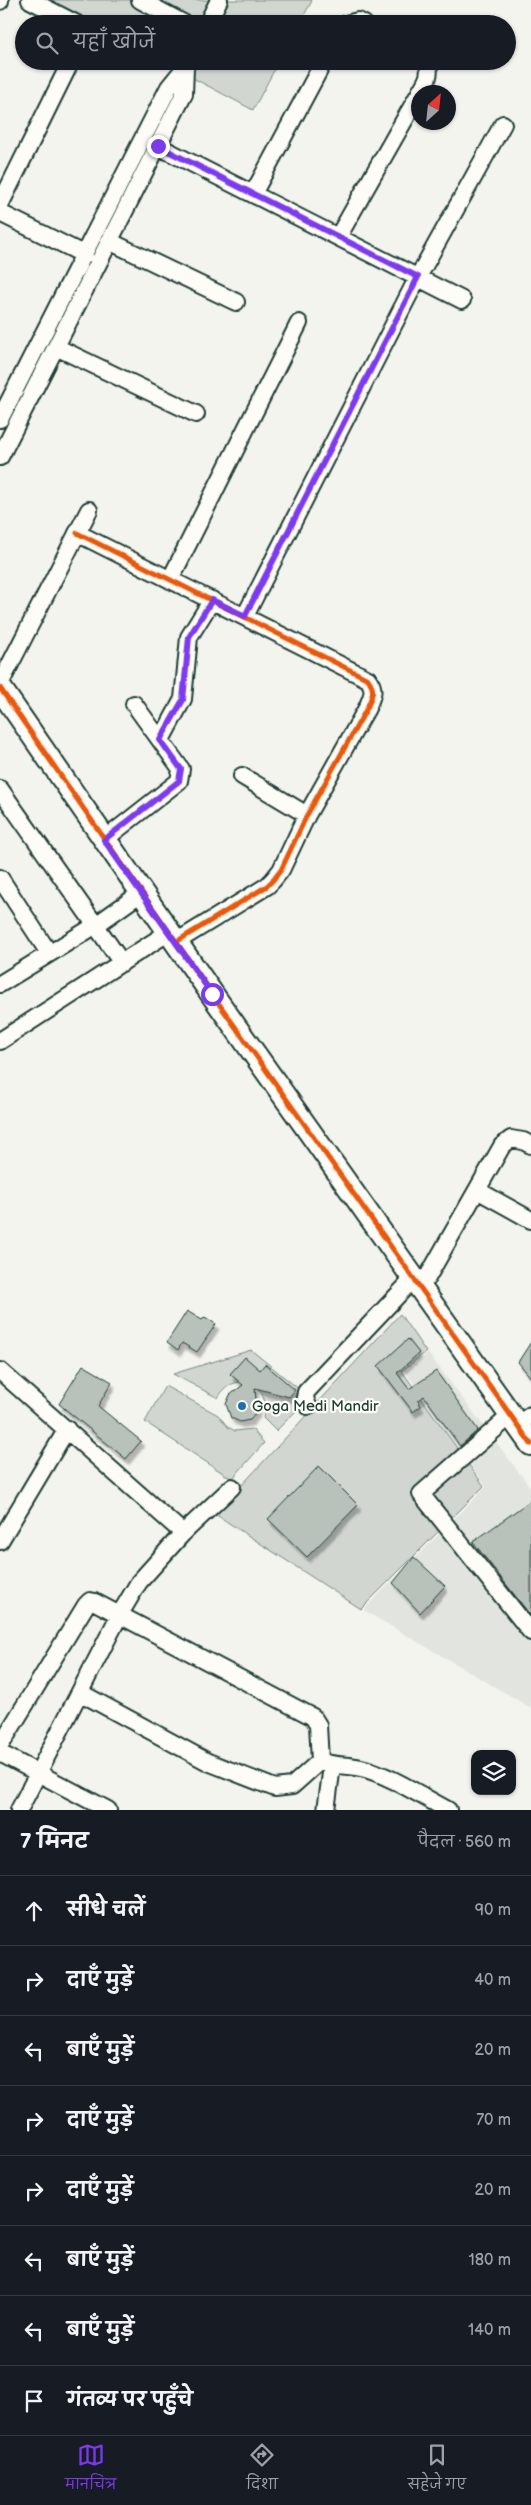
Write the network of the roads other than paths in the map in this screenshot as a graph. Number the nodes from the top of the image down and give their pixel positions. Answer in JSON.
{"nodes":[{"id":1,"x":30,"y":0,"type":"edge"},
{"id":2,"x":140,"y":0,"type":"edge"},
{"id":3,"x":219,"y":0,"type":"edge"},
{"id":4,"x":59,"y":15,"type":"edge"},
{"id":5,"x":168,"y":15,"type":"edge"},
{"id":6,"x":212,"y":15,"type":"edge"},
{"id":7,"x":67,"y":70,"type":"edge"},
{"id":8,"x":182,"y":70,"type":"edge"},
{"id":9,"x":186,"y":70,"type":"edge"},
{"id":10,"x":319,"y":70,"type":"edge"},
{"id":11,"x":430,"y":70,"type":"edge"},
{"id":12,"x":424,"y":85,"type":"edge"},
{"id":13,"x":411,"y":108,"type":"edge"},
{"id":14,"x":503,"y":124,"type":"dead end"},
{"id":15,"x":158,"y":146,"type":"junction"},
{"id":16,"x":254,"y":194,"type":"junction"},
{"id":17,"x":0,"y":205,"type":"edge"},
{"id":18,"x":0,"y":213,"type":"edge"},
{"id":19,"x":338,"y":237,"type":"junction"},
{"id":20,"x":109,"y":241,"type":"junction"},
{"id":21,"x":85,"y":254,"type":"junction"},
{"id":22,"x":418,"y":277,"type":"junction"},
{"id":23,"x":462,"y":300,"type":"dead end"},
{"id":24,"x":236,"y":302,"type":"dead end"},
{"id":25,"x":299,"y":323,"type":"dead end"},
{"id":26,"x":56,"y":347,"type":"junction"},
{"id":27,"x":196,"y":414,"type":"dead end"},
{"id":28,"x":0,"y":420,"type":"edge"},
{"id":29,"x":0,"y":456,"type":"edge"},
{"id":30,"x":89,"y":510,"type":"dead end"},
{"id":31,"x":77,"y":534,"type":"junction"},
{"id":32,"x":170,"y":580,"type":"junction"},
{"id":33,"x":212,"y":600,"type":"junction"},
{"id":34,"x":245,"y":616,"type":"junction"},
{"id":35,"x":0,"y":686,"type":"edge"},
{"id":36,"x":134,"y":704,"type":"dead end"},
{"id":37,"x":160,"y":740,"type":"junction"},
{"id":38,"x":242,"y":776,"type":"dead end"},
{"id":39,"x":0,"y":790,"type":"edge"},
{"id":40,"x":307,"y":815,"type":"junction"},
{"id":41,"x":104,"y":840,"type":"junction"},
{"id":42,"x":0,"y":878,"type":"edge"},
{"id":43,"x":141,"y":893,"type":"junction"},
{"id":44,"x":96,"y":925,"type":"junction"},
{"id":45,"x":172,"y":937,"type":"junction"},
{"id":46,"x":49,"y":953,"type":"junction"},
{"id":47,"x":122,"y":963,"type":"junction"},
{"id":48,"x":2,"y":979,"type":"edge"},
{"id":49,"x":0,"y":1041,"type":"edge"},
{"id":50,"x":531,"y":1145,"type":"edge"},
{"id":51,"x":477,"y":1190,"type":"junction"},
{"id":52,"x":531,"y":1220,"type":"edge"},
{"id":53,"x":416,"y":1283,"type":"junction"},
{"id":54,"x":0,"y":1371,"type":"edge"},
{"id":55,"x":308,"y":1406,"type":"dead end"},
{"id":56,"x":519,"y":1419,"type":"edge"},
{"id":57,"x":67,"y":1429,"type":"junction"},
{"id":58,"x":531,"y":1444,"type":"edge"},
{"id":59,"x":232,"y":1488,"type":"dead end"},
{"id":60,"x":183,"y":1533,"type":"junction"},
{"id":61,"x":0,"y":1541,"type":"edge"},
{"id":62,"x":120,"y":1614,"type":"junction"},
{"id":63,"x":531,"y":1632,"type":"edge"},
{"id":64,"x":81,"y":1693,"type":"junction"},
{"id":65,"x":0,"y":1746,"type":"edge"},
{"id":66,"x":0,"y":1753,"type":"edge"},
{"id":67,"x":326,"y":1763,"type":"junction"},
{"id":68,"x":38,"y":1772,"type":"junction"},
{"id":69,"x":18,"y":1810,"type":"edge"},
{"id":70,"x":108,"y":1810,"type":"edge"},
{"id":71,"x":326,"y":1810,"type":"edge"},
{"id":72,"x":448,"y":1810,"type":"edge"}],
"edges":[{"from":1,"to":4,"type":"street"},
{"from":2,"to":5,"type":"street"},
{"from":3,"to":6,"type":"street"},
{"from":7,"to":17,"type":"street"},
{"from":8,"to":21,"type":"street"},
{"from":9,"to":15,"type":"street"},
{"from":10,"to":16,"type":"street"},
{"from":11,"to":12,"type":"street"},
{"from":13,"to":19,"type":"street"},
{"from":14,"to":22,"type":"street"},
{"from":15,"to":16,"type":"street"},
{"from":15,"to":20,"type":"street"},
{"from":16,"to":19,"type":"street"},
{"from":18,"to":21,"type":"street"},
{"from":19,"to":22,"type":"street"},
{"from":20,"to":24,"type":"street"},
{"from":20,"to":26,"type":"street"},
{"from":21,"to":28,"type":"street"},
{"from":22,"to":23,"type":"street"},
{"from":22,"to":34,"type":"street"},
{"from":25,"to":32,"type":"street"},
{"from":26,"to":27,"type":"street"},
{"from":26,"to":29,"type":"street"},
{"from":30,"to":31,"type":"street"},
{"from":31,"to":32,"type":"street"},
{"from":31,"to":35,"type":"street"},
{"from":32,"to":33,"type":"street"},
{"from":33,"to":34,"type":"street"},
{"from":33,"to":37,"type":"street"},
{"from":34,"to":40,"type":"street"},
{"from":35,"to":41,"type":"street"},
{"from":36,"to":37,"type":"street"},
{"from":37,"to":41,"type":"street"},
{"from":38,"to":40,"type":"street"},
{"from":39,"to":44,"type":"street"},
{"from":40,"to":45,"type":"street"},
{"from":41,"to":43,"type":"street"},
{"from":42,"to":46,"type":"street"},
{"from":43,"to":44,"type":"street"},
{"from":43,"to":45,"type":"street"},
{"from":44,"to":46,"type":"street"},
{"from":44,"to":47,"type":"street"},
{"from":45,"to":47,"type":"street"},
{"from":45,"to":53,"type":"street"},
{"from":46,"to":48,"type":"street"},
{"from":47,"to":49,"type":"street"},
{"from":50,"to":51,"type":"street"},
{"from":51,"to":52,"type":"street"},
{"from":51,"to":53,"type":"street"},
{"from":53,"to":55,"type":"street"},
{"from":53,"to":56,"type":"street"},
{"from":54,"to":57,"type":"street"},
{"from":56,"to":58,"type":"street"},
{"from":56,"to":63,"type":"street"},
{"from":57,"to":60,"type":"street"},
{"from":57,"to":61,"type":"street"},
{"from":59,"to":60,"type":"street"},
{"from":60,"to":62,"type":"street"},
{"from":62,"to":64,"type":"street"},
{"from":62,"to":65,"type":"street"},
{"from":62,"to":67,"type":"street"},
{"from":64,"to":67,"type":"street"},
{"from":64,"to":68,"type":"street"},
{"from":66,"to":68,"type":"street"},
{"from":67,"to":71,"type":"street"},
{"from":67,"to":72,"type":"street"},
{"from":68,"to":69,"type":"street"},
{"from":68,"to":70,"type":"street"}]}
